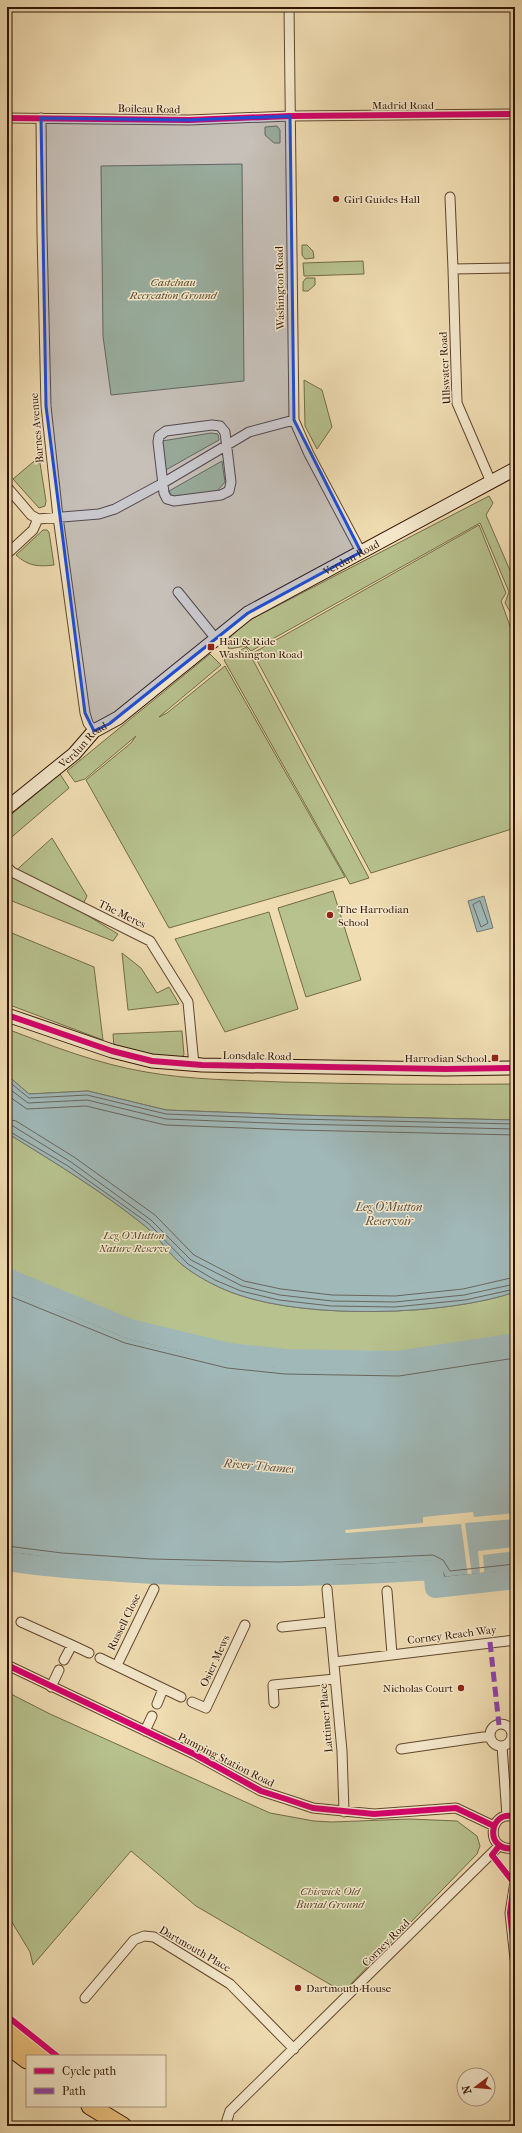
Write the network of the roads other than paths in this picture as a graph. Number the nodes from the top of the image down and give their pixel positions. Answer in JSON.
{"nodes":[{"id":1,"x":289,"y":7,"type":"edge"},
{"id":2,"x":515,"y":114,"type":"edge"},
{"id":3,"x":290,"y":116,"type":"junction"},
{"id":4,"x":7,"y":118,"type":"edge"},
{"id":5,"x":41,"y":118,"type":"junction"},
{"id":6,"x":450,"y":197,"type":"dead end"},
{"id":7,"x":515,"y":268,"type":"edge"},
{"id":8,"x":453,"y":269,"type":"junction"},
{"id":9,"x":294,"y":420,"type":"junction"},
{"id":10,"x":226,"y":445,"type":"junction"},
{"id":11,"x":515,"y":469,"type":"edge"},
{"id":12,"x":491,"y":482,"type":"junction"},
{"id":13,"x":163,"y":483,"type":"junction"},
{"id":14,"x":7,"y":487,"type":"edge"},
{"id":15,"x":58,"y":517,"type":"junction"},
{"id":16,"x":38,"y":519,"type":"junction"},
{"id":17,"x":361,"y":552,"type":"junction"},
{"id":18,"x":7,"y":554,"type":"edge"},
{"id":19,"x":178,"y":592,"type":"dead end"},
{"id":20,"x":216,"y":639,"type":"junction"},
{"id":21,"x":94,"y":731,"type":"junction"},
{"id":22,"x":7,"y":808,"type":"edge"},
{"id":23,"x":7,"y":867,"type":"edge"},
{"id":24,"x":7,"y":1015,"type":"edge"},
{"id":25,"x":194,"y":1065,"type":"junction"},
{"id":26,"x":515,"y":1068,"type":"edge"},
{"id":27,"x":154,"y":1589,"type":"dead end"},
{"id":28,"x":327,"y":1589,"type":"dead end"},
{"id":29,"x":387,"y":1591,"type":"dead end"},
{"id":30,"x":21,"y":1622,"type":"dead end"},
{"id":31,"x":329,"y":1622,"type":"junction"},
{"id":32,"x":245,"y":1624,"type":"dead end"},
{"id":33,"x":282,"y":1627,"type":"dead end"},
{"id":34,"x":515,"y":1640,"type":"edge"},
{"id":35,"x":72,"y":1645,"type":"junction"},
{"id":36,"x":89,"y":1653,"type":"dead end"},
{"id":37,"x":392,"y":1654,"type":"junction"},
{"id":38,"x":100,"y":1658,"type":"dead end"},
{"id":39,"x":64,"y":1660,"type":"dead end"},
{"id":40,"x":334,"y":1662,"type":"junction"},
{"id":41,"x":7,"y":1665,"type":"edge"},
{"id":42,"x":117,"y":1665,"type":"junction"},
{"id":43,"x":59,"y":1670,"type":"dead end"},
{"id":44,"x":335,"y":1680,"type":"junction"},
{"id":45,"x":51,"y":1687,"type":"junction"},
{"id":46,"x":163,"y":1690,"type":"junction"},
{"id":47,"x":181,"y":1697,"type":"dead end"},
{"id":48,"x":192,"y":1702,"type":"dead end"},
{"id":49,"x":274,"y":1703,"type":"dead end"},
{"id":50,"x":157,"y":1704,"type":"dead end"},
{"id":51,"x":152,"y":1716,"type":"dead end"},
{"id":52,"x":145,"y":1731,"type":"junction"},
{"id":53,"x":513,"y":1734,"type":"edge"},
{"id":54,"x":490,"y":1736,"type":"junction"},
{"id":55,"x":502,"y":1746,"type":"junction"},
{"id":56,"x":401,"y":1749,"type":"dead end"},
{"id":57,"x":344,"y":1812,"type":"junction"},
{"id":58,"x":511,"y":1816,"type":"edge"},
{"id":59,"x":494,"y":1826,"type":"junction"},
{"id":60,"x":499,"y":1846,"type":"junction"},
{"id":61,"x":515,"y":1848,"type":"edge"},
{"id":62,"x":515,"y":1882,"type":"edge"},
{"id":63,"x":515,"y":1959,"type":"edge"},
{"id":64,"x":85,"y":1998,"type":"dead end"},
{"id":65,"x":7,"y":2027,"type":"edge"},
{"id":66,"x":7,"y":2034,"type":"edge"},
{"id":67,"x":7,"y":2045,"type":"edge"},
{"id":68,"x":294,"y":2049,"type":"junction"},
{"id":69,"x":33,"y":2055,"type":"edge"},
{"id":70,"x":43,"y":2055,"type":"edge"},
{"id":71,"x":26,"y":2059,"type":"edge"},
{"id":72,"x":91,"y":2107,"type":"edge"},
{"id":73,"x":106,"y":2107,"type":"edge"},
{"id":74,"x":116,"y":2124,"type":"edge"},
{"id":75,"x":130,"y":2126,"type":"edge"},
{"id":76,"x":225,"y":2126,"type":"edge"}],
"edges":[{"from":1,"to":3,"type":"street","name":"Washington Road"},
{"from":2,"to":3,"type":"street","name":"Madrid Road"},
{"from":3,"to":5,"type":"street","name":"Boileau Road"},
{"from":3,"to":9,"type":"street","name":"Washington Road"},
{"from":4,"to":5,"type":"street","name":"Boileau Road"},
{"from":5,"to":15,"type":"street","name":"Barnes Avenue"},
{"from":6,"to":8,"type":"street","name":"Ullswater Road"},
{"from":7,"to":8,"type":"street"},
{"from":8,"to":12,"type":"street","name":"Ullswater Road"},
{"from":9,"to":10,"type":"street"},
{"from":9,"to":17,"type":"street","name":"Washington Road"},
{"from":10,"to":13,"type":"street"},
{"from":10,"to":13,"type":"street"},
{"from":10,"to":13,"type":"street"},
{"from":11,"to":12,"type":"street","name":"Verdun Road"},
{"from":12,"to":17,"type":"street","name":"Verdun Road"},
{"from":13,"to":15,"type":"street"},
{"from":14,"to":16,"type":"street"},
{"from":15,"to":16,"type":"street"},
{"from":15,"to":21,"type":"street","name":"Barnes Avenue"},
{"from":16,"to":18,"type":"street"},
{"from":17,"to":20,"type":"street","name":"Verdun Road"},
{"from":19,"to":20,"type":"street"},
{"from":20,"to":21,"type":"street","name":"Verdun Road"},
{"from":21,"to":22,"type":"street","name":"Verdun Road"},
{"from":23,"to":25,"type":"street","name":"The Meres"},
{"from":24,"to":25,"type":"street","name":"Lonsdale Road"},
{"from":25,"to":26,"type":"street","name":"Lonsdale Road"},
{"from":27,"to":42,"type":"street","name":"Russell Close"},
{"from":28,"to":31,"type":"street","name":"Lattimer Place"},
{"from":29,"to":37,"type":"street","name":"Corney Reach Way"},
{"from":30,"to":35,"type":"street"},
{"from":31,"to":33,"type":"street"},
{"from":31,"to":40,"type":"street","name":"Lattimer Place"},
{"from":32,"to":48,"type":"street","name":"Osier Mews"},
{"from":34,"to":37,"type":"street","name":"Corney Reach Way"},
{"from":35,"to":36,"type":"street"},
{"from":35,"to":39,"type":"street"},
{"from":37,"to":40,"type":"street","name":"Corney Reach Way"},
{"from":38,"to":42,"type":"street"},
{"from":40,"to":44,"type":"street","name":"Lattimer Place"},
{"from":41,"to":45,"type":"street","name":"Pumping Station Road"},
{"from":42,"to":46,"type":"street"},
{"from":43,"to":45,"type":"street"},
{"from":44,"to":49,"type":"street"},
{"from":44,"to":57,"type":"street","name":"Lattimer Place"},
{"from":45,"to":52,"type":"street","name":"Pumping Station Road"},
{"from":46,"to":47,"type":"street"},
{"from":46,"to":50,"type":"street"},
{"from":51,"to":52,"type":"street"},
{"from":52,"to":57,"type":"street","name":"Pumping Station Road"},
{"from":53,"to":54,"type":"street"},
{"from":53,"to":55,"type":"street"},
{"from":54,"to":55,"type":"street"},
{"from":54,"to":56,"type":"street"},
{"from":55,"to":58,"type":"street"},
{"from":57,"to":59,"type":"street","name":"Pumping Station Road"},
{"from":58,"to":59,"type":"street"},
{"from":59,"to":60,"type":"street"},
{"from":60,"to":61,"type":"street"},
{"from":60,"to":68,"type":"street","name":"Corney Road"},
{"from":62,"to":63,"type":"street"},
{"from":64,"to":68,"type":"street","name":"Dartmouth Place"},
{"from":65,"to":70,"type":"highway"},
{"from":66,"to":69,"type":"highway"},
{"from":67,"to":71,"type":"highway"},
{"from":68,"to":76,"type":"street","name":"Corney Road"},
{"from":72,"to":74,"type":"highway"},
{"from":73,"to":75,"type":"highway"}]}
